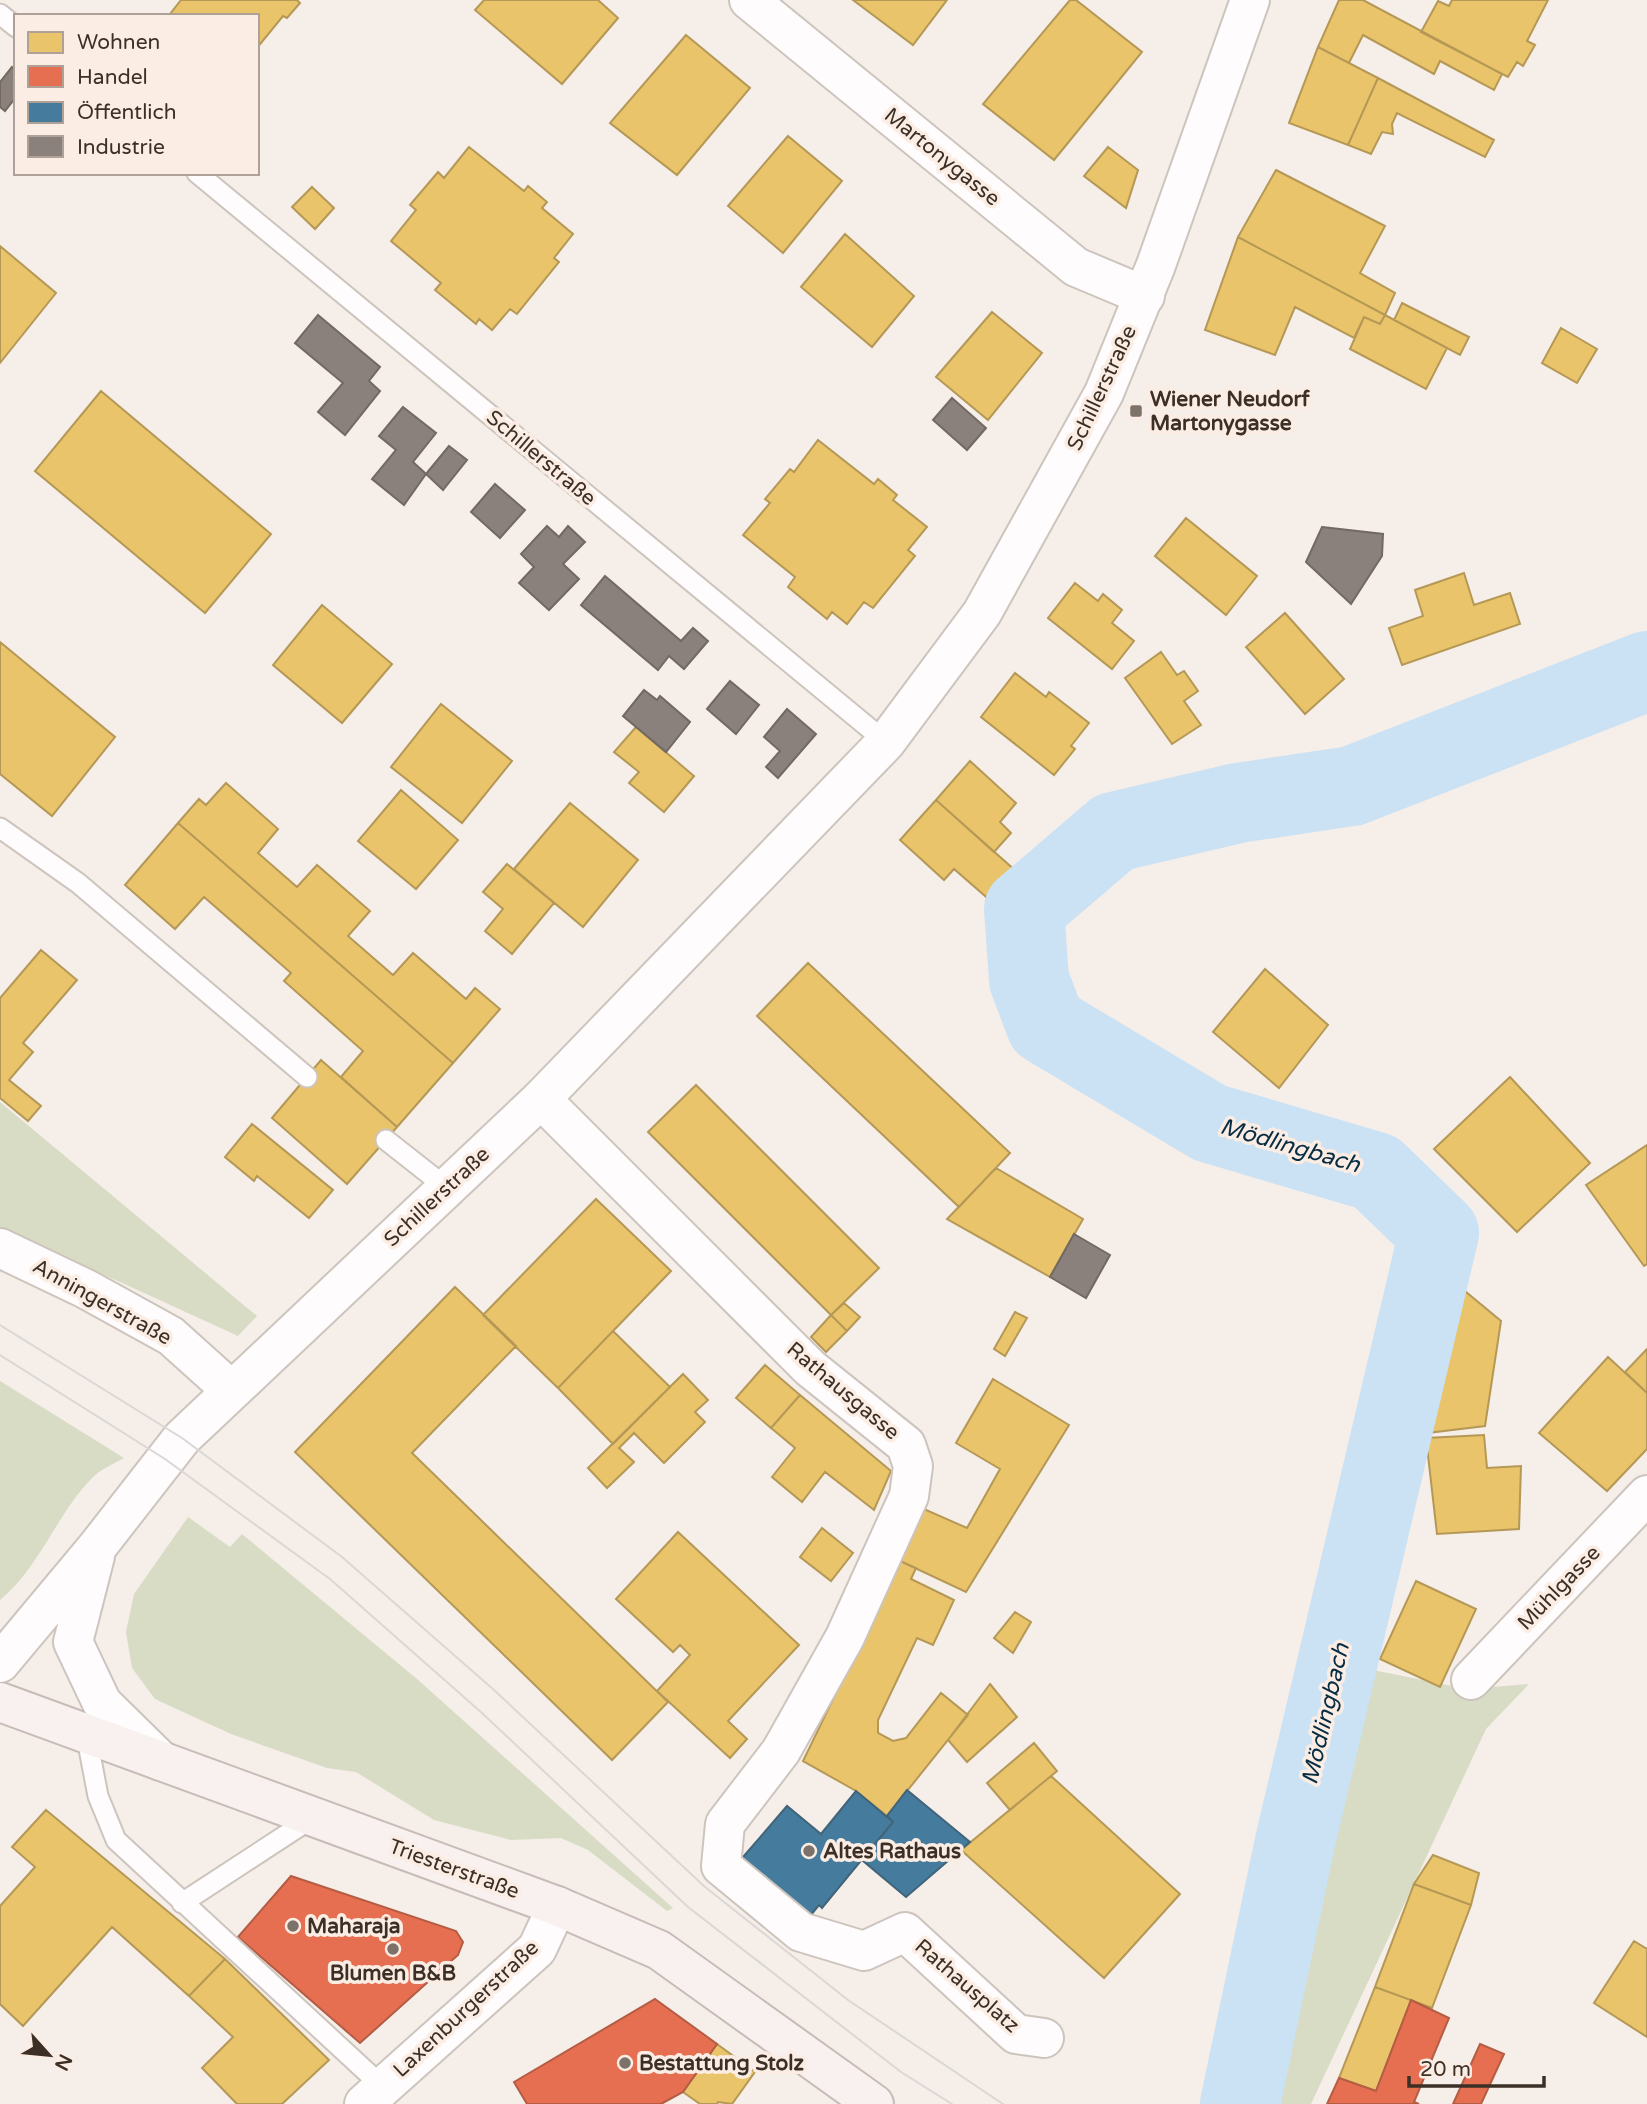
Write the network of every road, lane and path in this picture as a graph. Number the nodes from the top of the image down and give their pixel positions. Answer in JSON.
{"nodes":[{"id":1,"x":749,"y":0,"type":"edge"},
{"id":2,"x":1250,"y":0,"type":"edge"},
{"id":3,"x":0,"y":14,"type":"edge"},
{"id":4,"x":14,"y":25,"type":"edge"},
{"id":5,"x":199,"y":175,"type":"edge"},
{"id":6,"x":1145,"y":296,"type":"junction"},
{"id":7,"x":886,"y":743,"type":"junction"},
{"id":8,"x":0,"y":828,"type":"edge"},
{"id":9,"x":307,"y":1077,"type":"dead end"},
{"id":10,"x":541,"y":1099,"type":"junction"},
{"id":11,"x":386,"y":1140,"type":"dead end"},
{"id":12,"x":447,"y":1188,"type":"junction"},
{"id":13,"x":0,"y":1248,"type":"edge"},
{"id":14,"x":231,"y":1390,"type":"junction"},
{"id":15,"x":1647,"y":1495,"type":"edge"},
{"id":16,"x":97,"y":1547,"type":"junction"},
{"id":17,"x":0,"y":1662,"type":"edge"},
{"id":18,"x":1471,"y":1680,"type":"dead end"},
{"id":19,"x":0,"y":1702,"type":"edge"},
{"id":20,"x":86,"y":1733,"type":"junction"},
{"id":21,"x":781,"y":1751,"type":"joint"},
{"id":22,"x":161,"y":1761,"type":"junction"},
{"id":23,"x":312,"y":1818,"type":"junction"},
{"id":24,"x":182,"y":1903,"type":"junction"},
{"id":25,"x":557,"y":1906,"type":"junction"},
{"id":26,"x":1044,"y":2038,"type":"dead end"},
{"id":27,"x":373,"y":2096,"type":"edge"},
{"id":28,"x":874,"y":2104,"type":"edge"}],
"edges":[{"from":1,"to":6,"type":"street","name":"Martonygasse"},
{"from":2,"to":6,"type":"street","name":"Schillerstraße"},
{"from":3,"to":4,"type":"lane"},
{"from":5,"to":7,"type":"lane","name":"Schillerstraße"},
{"from":6,"to":7,"type":"street","name":"Schillerstraße"},
{"from":7,"to":10,"type":"street","name":"Schillerstraße"},
{"from":8,"to":9,"type":"lane"},
{"from":10,"to":12,"type":"street","name":"Schillerstraße"},
{"from":10,"to":21,"type":"street","name":"Rathausgasse"},
{"from":11,"to":12,"type":"lane"},
{"from":12,"to":14,"type":"street","name":"Schillerstraße"},
{"from":13,"to":14,"type":"street","name":"Anningerstraße"},
{"from":14,"to":16,"type":"street","name":"Schillerstraße"},
{"from":15,"to":18,"type":"street","name":"Mühlgasse"},
{"from":16,"to":17,"type":"street","name":"Schillerstraße"},
{"from":16,"to":22,"type":"street"},
{"from":19,"to":20,"type":"main road","name":"Triesterstraße"},
{"from":20,"to":22,"type":"main road","name":"Triesterstraße"},
{"from":20,"to":24,"type":"lane"},
{"from":21,"to":26,"type":"street","name":"Rathausplatz"},
{"from":22,"to":23,"type":"main road","name":"Triesterstraße"},
{"from":23,"to":24,"type":"lane"},
{"from":23,"to":25,"type":"main road","name":"Triesterstraße"},
{"from":24,"to":27,"type":"lane"},
{"from":25,"to":27,"type":"street","name":"Laxenburgerstraße"},
{"from":25,"to":28,"type":"main road","name":"Triesterstraße"}]}
